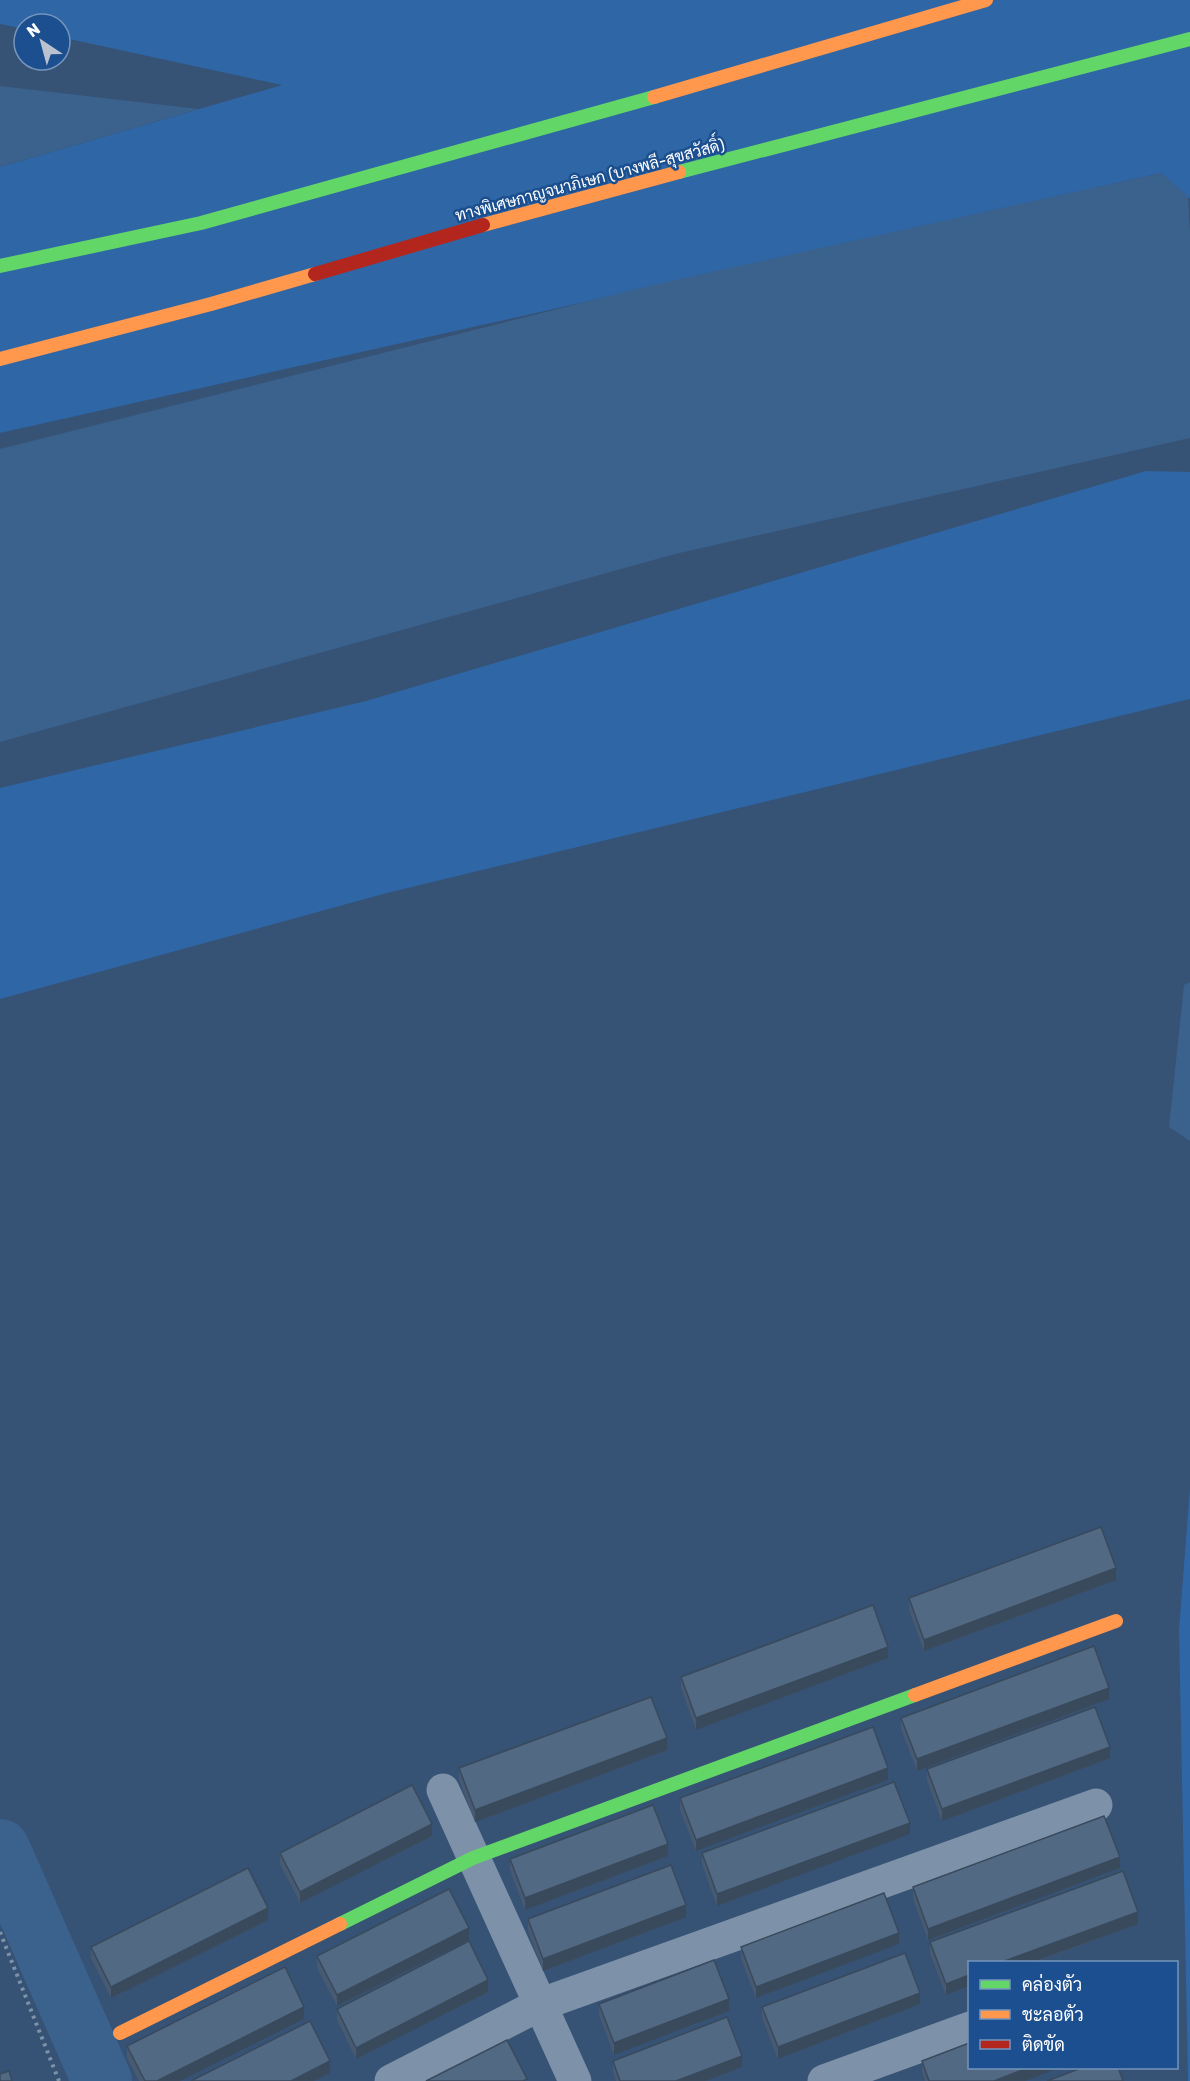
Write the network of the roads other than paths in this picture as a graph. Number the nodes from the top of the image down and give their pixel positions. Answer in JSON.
{"nodes":[{"id":1,"x":986,"y":0,"type":"edge"},
{"id":2,"x":1190,"y":39,"type":"edge"},
{"id":3,"x":0,"y":266,"type":"edge"},
{"id":4,"x":0,"y":359,"type":"edge"},
{"id":5,"x":1116,"y":1621,"type":"dead end"},
{"id":6,"x":443,"y":1790,"type":"dead end"},
{"id":7,"x":1096,"y":1804,"type":"dead end"},
{"id":8,"x":473,"y":1858,"type":"junction"},
{"id":9,"x":539,"y":2005,"type":"junction"},
{"id":10,"x":968,"y":2028,"type":"edge"},
{"id":11,"x":120,"y":2033,"type":"dead end"},
{"id":12,"x":391,"y":2081,"type":"edge"},
{"id":13,"x":575,"y":2081,"type":"edge"},
{"id":14,"x":824,"y":2081,"type":"edge"}],
"edges":[{"from":1,"to":3,"type":"main road"},
{"from":2,"to":4,"type":"main road","name":"ทางพิเศษกาญจนาภิเษก (บางพลี-สุขสวัสดิ์)"},
{"from":5,"to":8,"type":"main road"},
{"from":6,"to":8,"type":"street"},
{"from":7,"to":9,"type":"street"},
{"from":8,"to":9,"type":"street"},
{"from":8,"to":11,"type":"main road"},
{"from":9,"to":12,"type":"street"},
{"from":9,"to":13,"type":"street"},
{"from":10,"to":14,"type":"street"}]}
